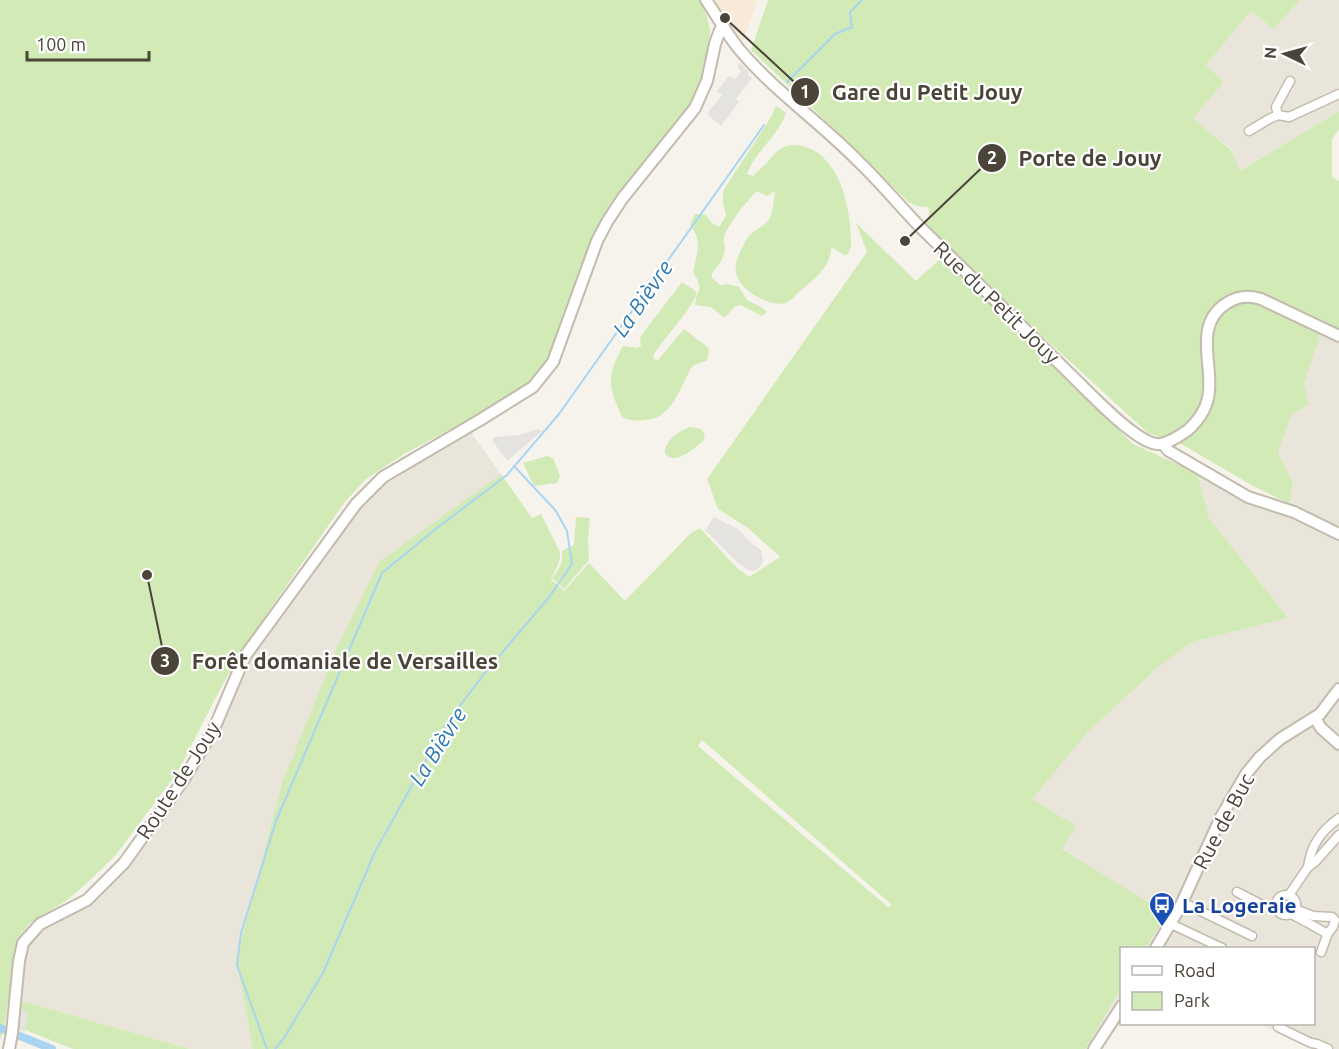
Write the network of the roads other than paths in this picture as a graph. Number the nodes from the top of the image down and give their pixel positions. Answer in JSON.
{"nodes":[{"id":1,"x":706,"y":0,"type":"edge"},
{"id":2,"x":724,"y":27,"type":"junction"},
{"id":3,"x":1290,"y":81,"type":"dead end"},
{"id":4,"x":1339,"y":94,"type":"edge"},
{"id":5,"x":1278,"y":115,"type":"junction"},
{"id":6,"x":1249,"y":131,"type":"dead end"},
{"id":7,"x":1339,"y":336,"type":"edge"},
{"id":8,"x":1163,"y":444,"type":"junction"},
{"id":9,"x":1339,"y":534,"type":"edge"},
{"id":10,"x":1339,"y":689,"type":"edge"},
{"id":11,"x":1315,"y":718,"type":"junction"},
{"id":12,"x":1339,"y":744,"type":"edge"},
{"id":13,"x":1339,"y":818,"type":"edge"},
{"id":14,"x":1339,"y":834,"type":"edge"},
{"id":15,"x":1308,"y":867,"type":"junction"},
{"id":16,"x":1237,"y":892,"type":"dead end"},
{"id":17,"x":1289,"y":895,"type":"junction"},
{"id":18,"x":1182,"y":902,"type":"junction"},
{"id":19,"x":1275,"y":907,"type":"junction"},
{"id":20,"x":1293,"y":912,"type":"junction"},
{"id":21,"x":1171,"y":924,"type":"junction"},
{"id":22,"x":1328,"y":933,"type":"junction"},
{"id":23,"x":1252,"y":936,"type":"dead end"},
{"id":24,"x":1157,"y":947,"type":"edge"},
{"id":25,"x":1220,"y":947,"type":"edge"},
{"id":26,"x":1321,"y":952,"type":"dead end"},
{"id":27,"x":1120,"y":1009,"type":"edge"},
{"id":28,"x":1279,"y":1025,"type":"edge"},
{"id":29,"x":9,"y":1049,"type":"edge"},
{"id":30,"x":1094,"y":1049,"type":"edge"},
{"id":31,"x":1328,"y":1049,"type":"edge"}],
"edges":[{"from":1,"to":2,"type":"street","name":"Rue du Petit Jouy"},
{"from":2,"to":8,"type":"street","name":"Rue du Petit Jouy"},
{"from":2,"to":29,"type":"street","name":"Route de Jouy"},
{"from":3,"to":5,"type":"street"},
{"from":4,"to":5,"type":"street"},
{"from":5,"to":6,"type":"street"},
{"from":7,"to":8,"type":"street"},
{"from":8,"to":9,"type":"street","name":"Rue du Petit Jouy"},
{"from":10,"to":11,"type":"street","name":"Rue de Buc"},
{"from":11,"to":12,"type":"street"},
{"from":11,"to":18,"type":"street","name":"Rue de Buc"},
{"from":13,"to":15,"type":"street"},
{"from":14,"to":15,"type":"street"},
{"from":15,"to":17,"type":"street"},
{"from":16,"to":19,"type":"street"},
{"from":17,"to":19,"type":"street"},
{"from":17,"to":20,"type":"street"},
{"from":18,"to":21,"type":"street","name":"Rue de Buc"},
{"from":18,"to":23,"type":"street"},
{"from":19,"to":20,"type":"street"},
{"from":20,"to":22,"type":"street"},
{"from":20,"to":22,"type":"street"},
{"from":21,"to":24,"type":"street","name":"Rue de Buc"},
{"from":21,"to":25,"type":"street"},
{"from":22,"to":26,"type":"street"},
{"from":27,"to":30,"type":"street"},
{"from":28,"to":31,"type":"street"}]}
